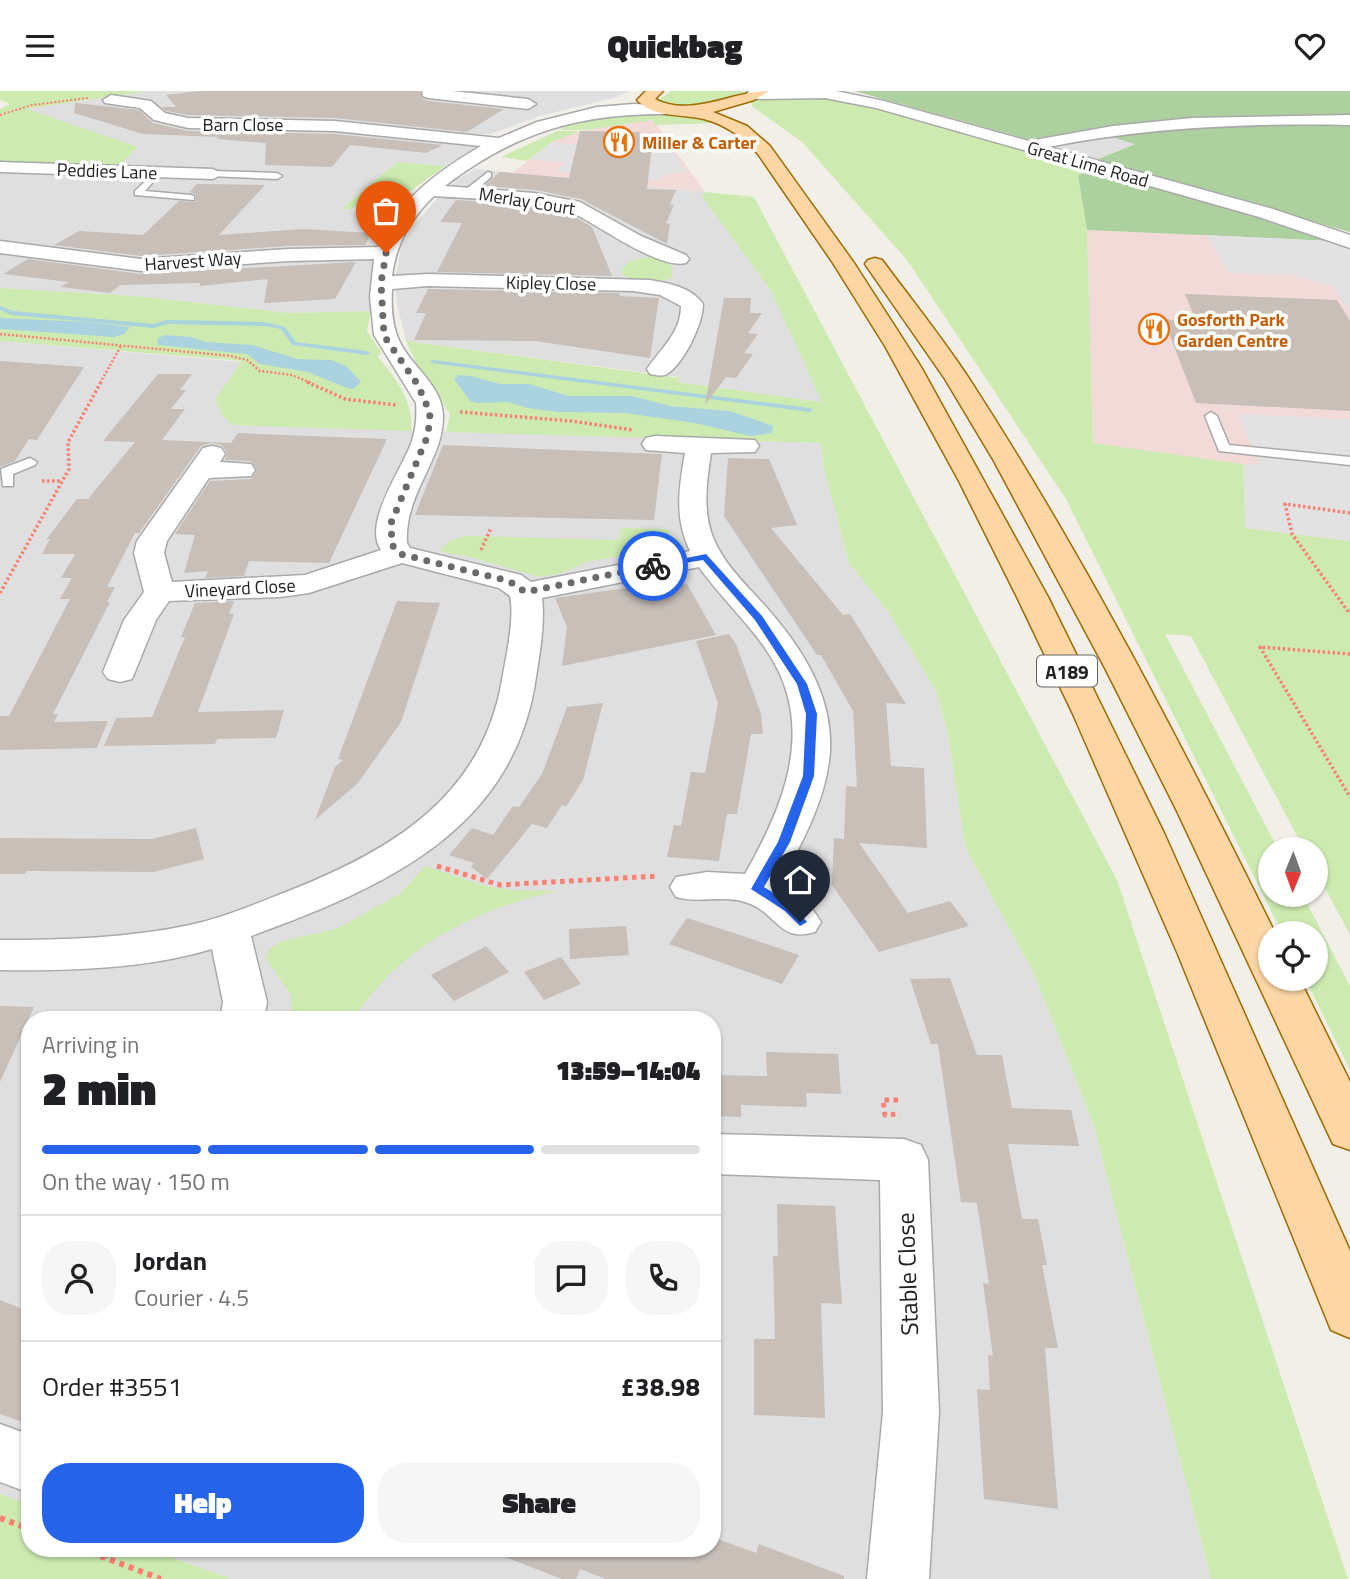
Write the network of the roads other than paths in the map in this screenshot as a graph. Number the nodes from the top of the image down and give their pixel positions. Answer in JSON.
{"nodes":[{"id":1,"x":155,"y":92,"type":"edge"},
{"id":2,"x":818,"y":92,"type":"edge"},
{"id":3,"x":424,"y":94,"type":"edge"},
{"id":4,"x":753,"y":94,"type":"edge"},
{"id":5,"x":528,"y":97,"type":"edge"},
{"id":6,"x":103,"y":99,"type":"road end"},
{"id":7,"x":664,"y":101,"type":"edge"},
{"id":8,"x":134,"y":102,"type":"junction"},
{"id":9,"x":610,"y":110,"type":"junction"},
{"id":10,"x":380,"y":111,"type":"dead end"},
{"id":11,"x":1350,"y":120,"type":"edge"},
{"id":12,"x":358,"y":127,"type":"junction"},
{"id":13,"x":502,"y":143,"type":"junction"},
{"id":14,"x":1026,"y":147,"type":"junction"},
{"id":15,"x":0,"y":167,"type":"edge"},
{"id":16,"x":158,"y":172,"type":"junction"},
{"id":17,"x":213,"y":174,"type":"joint"},
{"id":18,"x":277,"y":176,"type":"dead end"},
{"id":19,"x":488,"y":176,"type":"dead end"},
{"id":20,"x":431,"y":190,"type":"junction"},
{"id":21,"x":468,"y":193,"type":"junction"},
{"id":22,"x":191,"y":198,"type":"dead end"},
{"id":23,"x":1350,"y":242,"type":"edge"},
{"id":24,"x":0,"y":247,"type":"edge"},
{"id":25,"x":655,"y":248,"type":"junction"},
{"id":26,"x":630,"y":256,"type":"dead end"},
{"id":27,"x":679,"y":258,"type":"dead end"},
{"id":28,"x":383,"y":268,"type":"junction"},
{"id":29,"x":659,"y":369,"type":"dead end"},
{"id":30,"x":1211,"y":416,"type":"dead end"},
{"id":31,"x":655,"y":444,"type":"dead end"},
{"id":32,"x":699,"y":446,"type":"junction"},
{"id":33,"x":746,"y":446,"type":"dead end"},
{"id":34,"x":1350,"y":461,"type":"edge"},
{"id":35,"x":30,"y":462,"type":"dead end"},
{"id":36,"x":241,"y":470,"type":"dead end"},
{"id":37,"x":5,"y":475,"type":"edge"},
{"id":38,"x":400,"y":554,"type":"junction"},
{"id":39,"x":706,"y":557,"type":"junction"},
{"id":40,"x":159,"y":592,"type":"junction"},
{"id":41,"x":525,"y":592,"type":"junction"},
{"id":42,"x":120,"y":672,"type":"dead end"},
{"id":43,"x":690,"y":887,"type":"road end"},
{"id":44,"x":757,"y":889,"type":"junction"},
{"id":45,"x":800,"y":922,"type":"dead end"},
{"id":46,"x":229,"y":929,"type":"junction"},
{"id":47,"x":1258,"y":940,"type":"edge"},
{"id":48,"x":0,"y":955,"type":"edge"},
{"id":49,"x":1283,"y":991,"type":"edge"},
{"id":50,"x":244,"y":1011,"type":"edge"},
{"id":51,"x":1350,"y":1130,"type":"edge"},
{"id":52,"x":721,"y":1154,"type":"edge"},
{"id":53,"x":1350,"y":1313,"type":"edge"},
{"id":54,"x":0,"y":1453,"type":"edge"},
{"id":55,"x":21,"y":1461,"type":"edge"},
{"id":56,"x":898,"y":1579,"type":"edge"}],
"edges":[{"from":1,"to":8,"type":"street"},
{"from":2,"to":4,"type":"street","name":"Great Lime Road"},
{"from":2,"to":14,"type":"street","name":"Great Lime Road"},
{"from":3,"to":5,"type":"street"},
{"from":4,"to":7,"type":"main road"},
{"from":4,"to":47,"type":"main road","number":"A189"},
{"from":6,"to":8,"type":"street","name":"Barn Close"},
{"from":7,"to":9,"type":"street"},
{"from":7,"to":9,"type":"street"},
{"from":7,"to":53,"type":"main road","number":"A189"},
{"from":8,"to":12,"type":"street","name":"Barn Close"},
{"from":9,"to":13,"type":"street"},
{"from":10,"to":12,"type":"street"},
{"from":11,"to":14,"type":"street"},
{"from":12,"to":13,"type":"street","name":"Barn Close"},
{"from":13,"to":20,"type":"street"},
{"from":14,"to":23,"type":"street","name":"Great Lime Road"},
{"from":15,"to":16,"type":"street","name":"Peddies Lane"},
{"from":16,"to":17,"type":"street","name":"Peddies Lane"},
{"from":16,"to":22,"type":"lane"},
{"from":17,"to":18,"type":"lane"},
{"from":19,"to":21,"type":"lane"},
{"from":20,"to":21,"type":"street","name":"Merlay Court"},
{"from":20,"to":28,"type":"street"},
{"from":21,"to":25,"type":"street","name":"Merlay Court"},
{"from":24,"to":28,"type":"street","name":"Harvest Way"},
{"from":25,"to":26,"type":"street"},
{"from":25,"to":27,"type":"street","name":"Merlay Court"},
{"from":28,"to":29,"type":"street","name":"Kipley Close"},
{"from":28,"to":38,"type":"street"},
{"from":30,"to":34,"type":"lane"},
{"from":31,"to":32,"type":"street"},
{"from":32,"to":33,"type":"street"},
{"from":32,"to":39,"type":"street"},
{"from":35,"to":37,"type":"lane"},
{"from":36,"to":40,"type":"street","name":"Vineyard Close"},
{"from":38,"to":40,"type":"street","name":"Vineyard Close"},
{"from":38,"to":41,"type":"street"},
{"from":39,"to":41,"type":"street"},
{"from":39,"to":44,"type":"street"},
{"from":40,"to":42,"type":"street","name":"Vineyard Close"},
{"from":41,"to":46,"type":"street"},
{"from":43,"to":44,"type":"street"},
{"from":44,"to":45,"type":"street"},
{"from":46,"to":48,"type":"street"},
{"from":46,"to":50,"type":"street"},
{"from":49,"to":51,"type":"main road"},
{"from":52,"to":56,"type":"street","name":"Stable Close"},
{"from":54,"to":55,"type":"street"}]}
